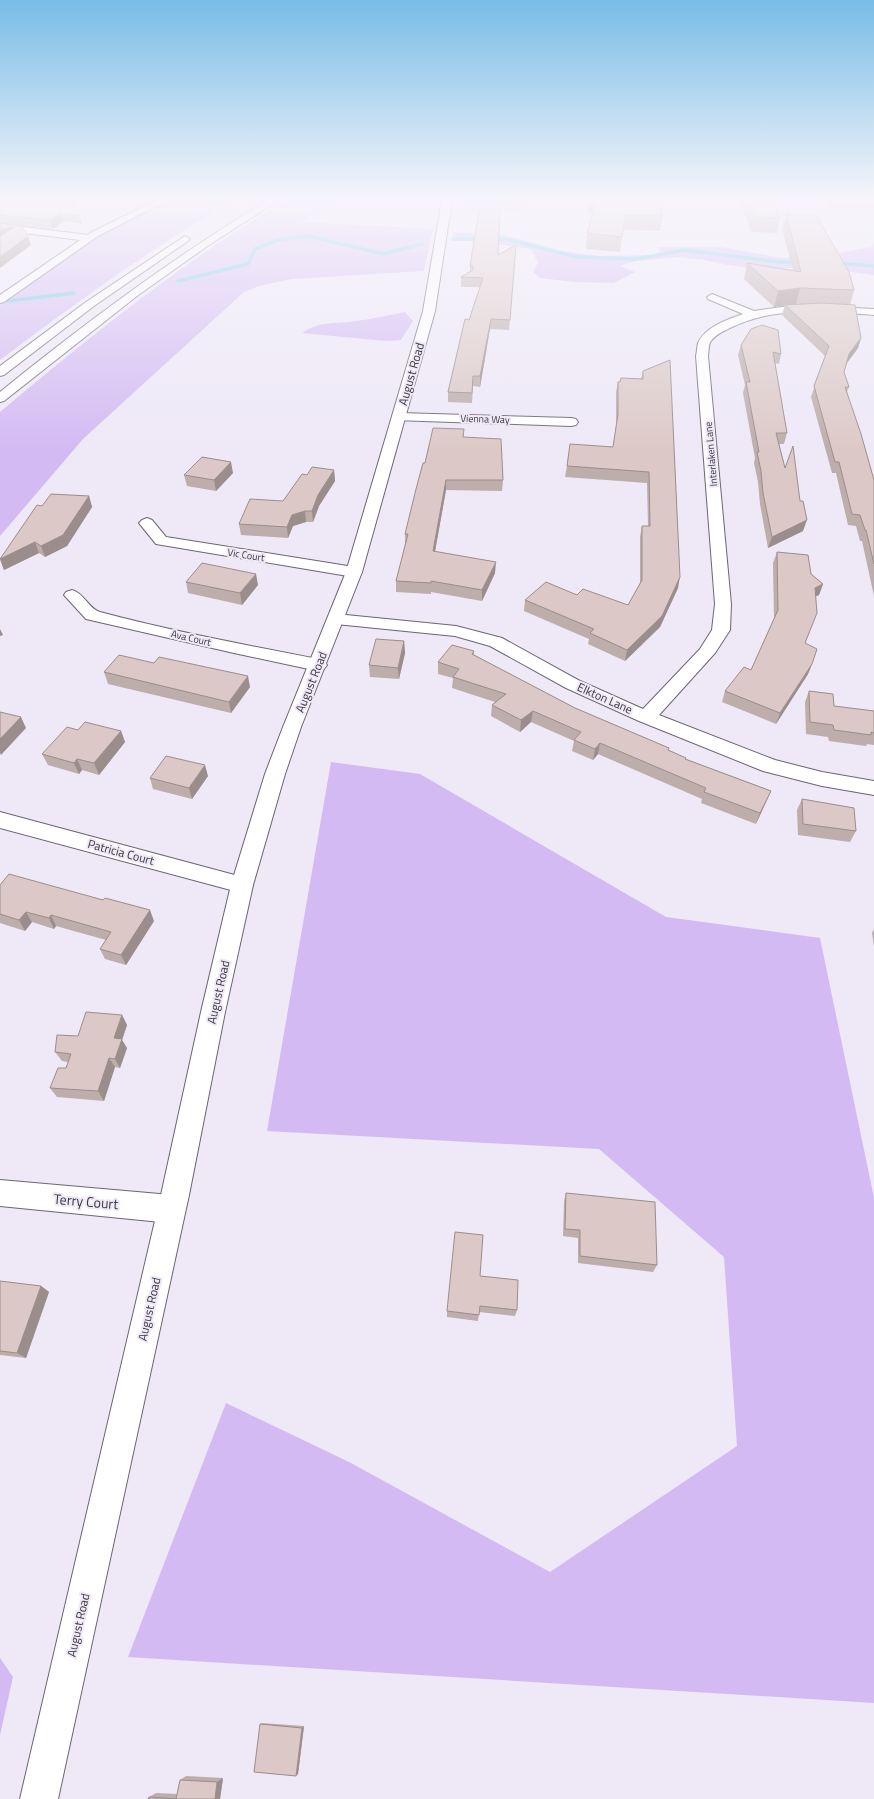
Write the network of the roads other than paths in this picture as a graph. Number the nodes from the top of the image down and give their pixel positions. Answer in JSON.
{"nodes":[{"id":1,"x":23,"y":284,"type":"edge"},
{"id":2,"x":119,"y":284,"type":"edge"},
{"id":3,"x":146,"y":284,"type":"edge"},
{"id":4,"x":434,"y":284,"type":"edge"},
{"id":5,"x":712,"y":297,"type":"dead end"},
{"id":6,"x":0,"y":300,"type":"edge"},
{"id":7,"x":874,"y":312,"type":"edge"},
{"id":8,"x":752,"y":314,"type":"junction"},
{"id":9,"x":0,"y":372,"type":"edge"},
{"id":10,"x":0,"y":398,"type":"edge"},
{"id":11,"x":399,"y":416,"type":"junction"},
{"id":12,"x":571,"y":422,"type":"dead end"},
{"id":13,"x":147,"y":523,"type":"dead end"},
{"id":14,"x":354,"y":572,"type":"junction"},
{"id":15,"x":72,"y":595,"type":"dead end"},
{"id":16,"x":336,"y":619,"type":"junction"},
{"id":17,"x":318,"y":665,"type":"junction"},
{"id":18,"x":646,"y":717,"type":"junction"},
{"id":19,"x":874,"y":788,"type":"edge"},
{"id":20,"x":0,"y":820,"type":"edge"},
{"id":21,"x":242,"y":885,"type":"junction"},
{"id":22,"x":0,"y":1193,"type":"edge"},
{"id":23,"x":171,"y":1209,"type":"junction"},
{"id":24,"x":39,"y":1799,"type":"edge"}],
"edges":[{"from":1,"to":6,"type":"main road"},
{"from":2,"to":9,"type":"main road"},
{"from":3,"to":10,"type":"main road"},
{"from":4,"to":11,"type":"main road","name":"August Road"},
{"from":5,"to":8,"type":"main road"},
{"from":7,"to":8,"type":"main road","name":"Interlaken Lane"},
{"from":8,"to":18,"type":"main road","name":"Interlaken Lane"},
{"from":11,"to":12,"type":"main road","name":"Vienna Way"},
{"from":11,"to":14,"type":"main road","name":"August Road"},
{"from":13,"to":14,"type":"main road","name":"Vic Court"},
{"from":14,"to":16,"type":"main road","name":"August Road"},
{"from":15,"to":17,"type":"main road","name":"Ava Court"},
{"from":16,"to":17,"type":"main road","name":"August Road"},
{"from":16,"to":18,"type":"main road","name":"Elkton Lane"},
{"from":17,"to":21,"type":"main road","name":"August Road"},
{"from":18,"to":19,"type":"main road","name":"Elkton Lane"},
{"from":20,"to":21,"type":"main road","name":"Patricia Court"},
{"from":21,"to":23,"type":"main road","name":"August Road"},
{"from":22,"to":23,"type":"main road","name":"Terry Court"},
{"from":23,"to":24,"type":"main road","name":"August Road"}]}
